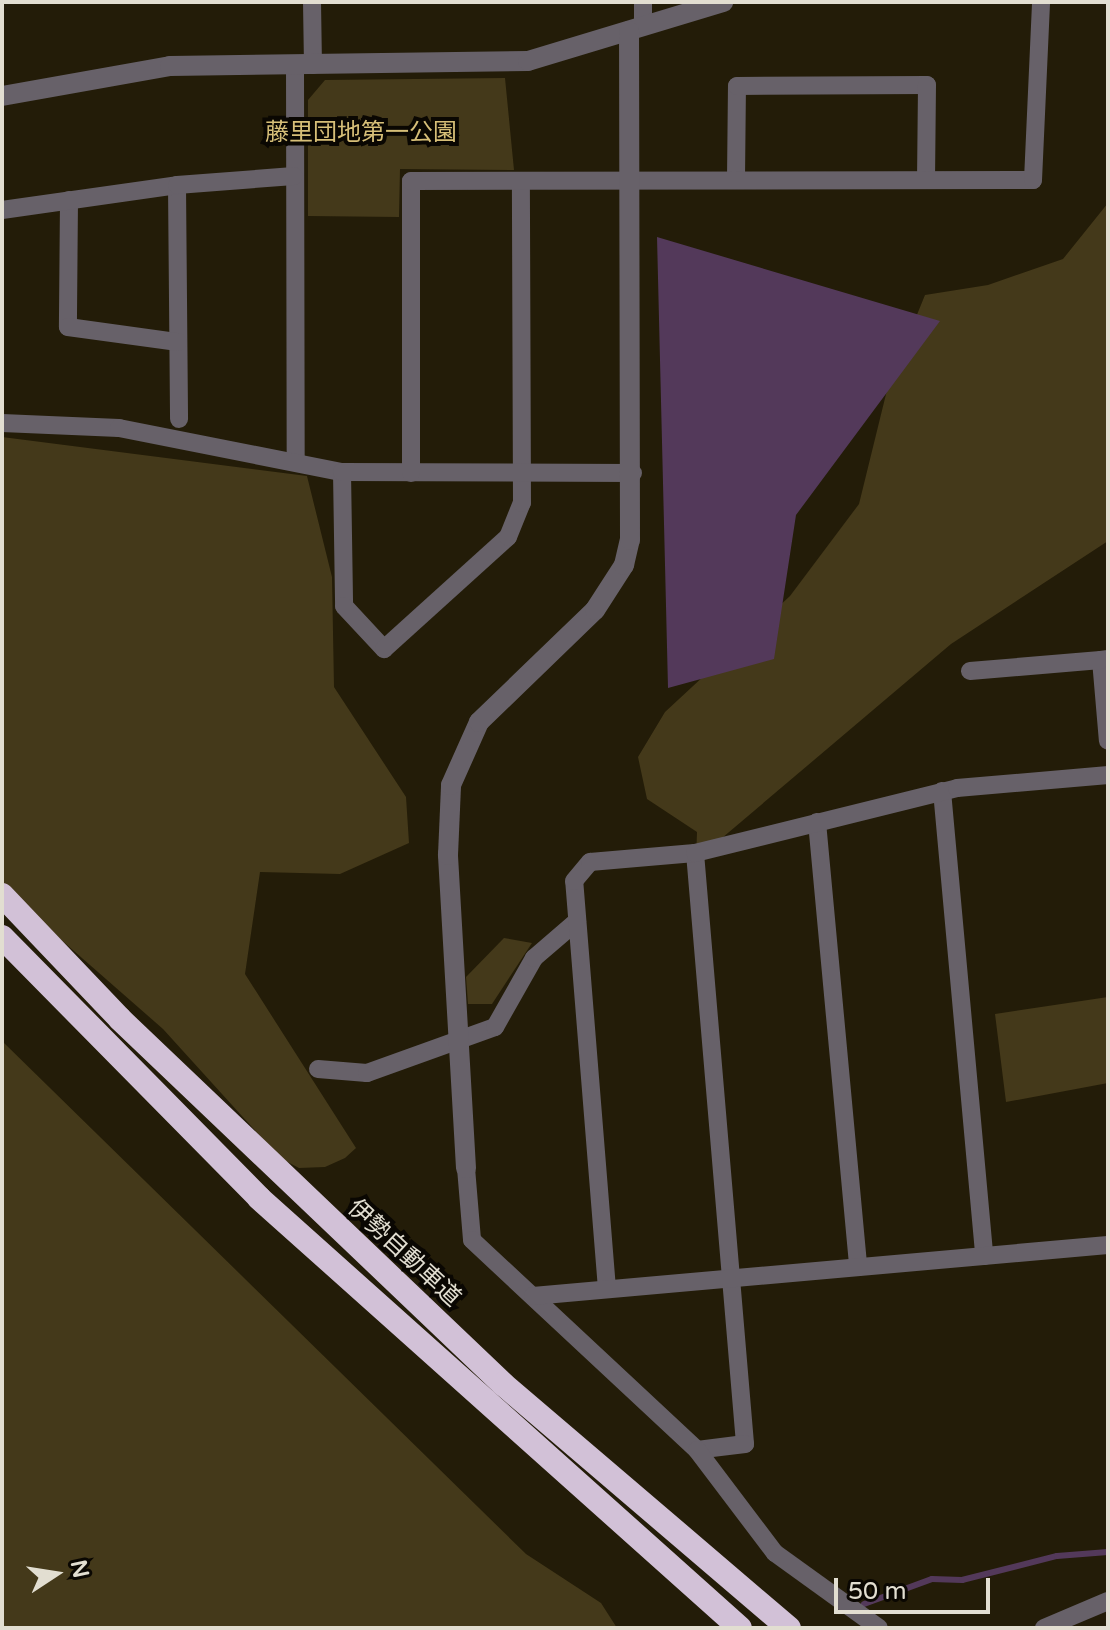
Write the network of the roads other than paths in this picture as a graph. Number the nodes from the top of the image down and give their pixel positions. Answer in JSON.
{"nodes":[{"id":1,"x":312,"y":2,"type":"edge"},
{"id":2,"x":643,"y":2,"type":"edge"},
{"id":3,"x":723,"y":2,"type":"edge"},
{"id":4,"x":1041,"y":2,"type":"edge"},
{"id":5,"x":636,"y":28,"type":"junction"},
{"id":6,"x":304,"y":66,"type":"junction"},
{"id":7,"x":2,"y":96,"type":"edge"},
{"id":8,"x":294,"y":176,"type":"junction"},
{"id":9,"x":736,"y":179,"type":"junction"},
{"id":10,"x":926,"y":179,"type":"junction"},
{"id":11,"x":521,"y":182,"type":"junction"},
{"id":12,"x":630,"y":182,"type":"junction"},
{"id":13,"x":177,"y":185,"type":"junction"},
{"id":14,"x":69,"y":200,"type":"junction"},
{"id":15,"x":2,"y":210,"type":"edge"},
{"id":16,"x":178,"y":342,"type":"junction"},
{"id":17,"x":179,"y":419,"type":"dead end"},
{"id":18,"x":2,"y":423,"type":"edge"},
{"id":19,"x":296,"y":459,"type":"junction"},
{"id":20,"x":342,"y":472,"type":"junction"},
{"id":21,"x":411,"y":473,"type":"junction"},
{"id":22,"x":522,"y":473,"type":"junction"},
{"id":23,"x":633,"y":473,"type":"junction"},
{"id":24,"x":1104,"y":660,"type":"edge"},
{"id":25,"x":970,"y":671,"type":"dead end"},
{"id":26,"x":1108,"y":741,"type":"edge"},
{"id":27,"x":1108,"y":775,"type":"edge"},
{"id":28,"x":942,"y":791,"type":"junction"},
{"id":29,"x":817,"y":822,"type":"junction"},
{"id":30,"x":695,"y":853,"type":"junction"},
{"id":31,"x":2,"y":895,"type":"edge"},
{"id":32,"x":577,"y":921,"type":"junction"},
{"id":33,"x":2,"y":937,"type":"edge"},
{"id":34,"x":456,"y":1044,"type":"junction"},
{"id":35,"x":318,"y":1069,"type":"dead end"},
{"id":36,"x":466,"y":1168,"type":"joint"},
{"id":37,"x":1108,"y":1245,"type":"edge"},
{"id":38,"x":984,"y":1256,"type":"junction"},
{"id":39,"x":858,"y":1267,"type":"junction"},
{"id":40,"x":732,"y":1278,"type":"junction"},
{"id":41,"x":607,"y":1289,"type":"junction"},
{"id":42,"x":533,"y":1296,"type":"junction"},
{"id":43,"x":697,"y":1450,"type":"junction"},
{"id":44,"x":1108,"y":1601,"type":"edge"},
{"id":45,"x":740,"y":1628,"type":"edge"},
{"id":46,"x":789,"y":1628,"type":"edge"},
{"id":47,"x":879,"y":1628,"type":"edge"},
{"id":48,"x":1044,"y":1628,"type":"edge"}],
"edges":[{"from":1,"to":6,"type":"street"},
{"from":2,"to":5,"type":"street"},
{"from":3,"to":5,"type":"street"},
{"from":4,"to":10,"type":"street"},
{"from":5,"to":6,"type":"street"},
{"from":5,"to":12,"type":"street"},
{"from":6,"to":7,"type":"street"},
{"from":6,"to":8,"type":"street"},
{"from":8,"to":13,"type":"street"},
{"from":8,"to":19,"type":"street"},
{"from":9,"to":10,"type":"street"},
{"from":9,"to":10,"type":"street"},
{"from":9,"to":12,"type":"street"},
{"from":11,"to":12,"type":"street"},
{"from":11,"to":21,"type":"street"},
{"from":11,"to":22,"type":"street"},
{"from":12,"to":23,"type":"street"},
{"from":13,"to":14,"type":"street"},
{"from":13,"to":16,"type":"street"},
{"from":14,"to":15,"type":"street"},
{"from":14,"to":16,"type":"street"},
{"from":16,"to":17,"type":"street"},
{"from":18,"to":19,"type":"street"},
{"from":19,"to":20,"type":"street"},
{"from":20,"to":21,"type":"street"},
{"from":20,"to":22,"type":"street"},
{"from":21,"to":22,"type":"street"},
{"from":22,"to":23,"type":"street"},
{"from":23,"to":34,"type":"street"},
{"from":24,"to":25,"type":"street"},
{"from":24,"to":26,"type":"street"},
{"from":27,"to":28,"type":"street"},
{"from":28,"to":29,"type":"street"},
{"from":28,"to":38,"type":"street"},
{"from":29,"to":30,"type":"street"},
{"from":29,"to":39,"type":"street"},
{"from":30,"to":32,"type":"street"},
{"from":30,"to":40,"type":"street"},
{"from":31,"to":46,"type":"highway","name":"伊勢自動車道"},
{"from":32,"to":34,"type":"street"},
{"from":32,"to":41,"type":"street"},
{"from":33,"to":45,"type":"highway"},
{"from":34,"to":35,"type":"street"},
{"from":34,"to":36,"type":"street"},
{"from":36,"to":42,"type":"street"},
{"from":37,"to":38,"type":"street"},
{"from":38,"to":39,"type":"street"},
{"from":39,"to":40,"type":"street"},
{"from":40,"to":41,"type":"street"},
{"from":40,"to":43,"type":"street"},
{"from":41,"to":42,"type":"street"},
{"from":42,"to":43,"type":"street"},
{"from":43,"to":47,"type":"street"},
{"from":44,"to":48,"type":"street"}]}
